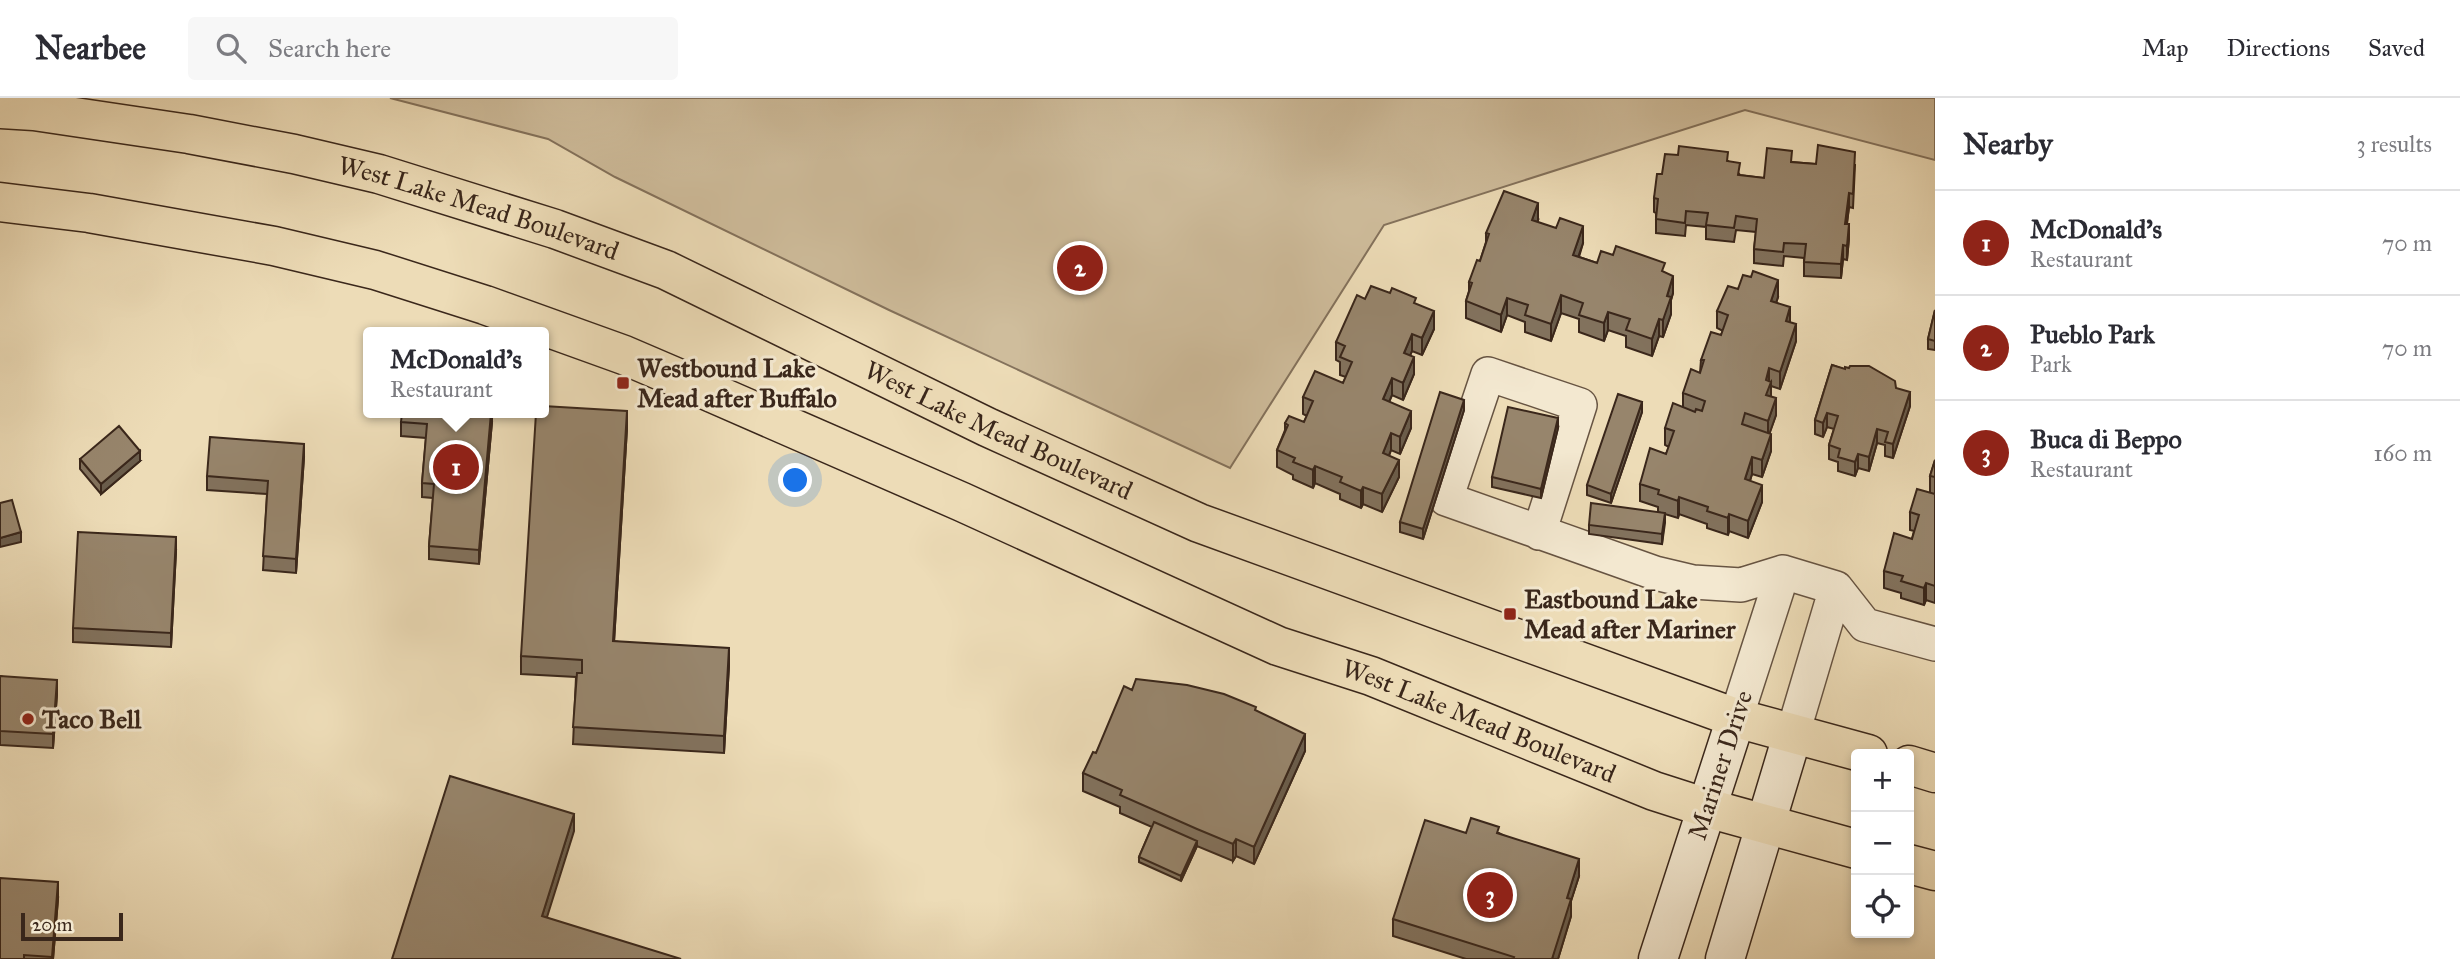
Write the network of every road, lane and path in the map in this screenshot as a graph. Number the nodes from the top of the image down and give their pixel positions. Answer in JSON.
{"nodes":[{"id":1,"x":17,"y":106,"type":"edge"},
{"id":2,"x":0,"y":202,"type":"edge"},
{"id":3,"x":48,"y":207,"type":"junction"},
{"id":4,"x":0,"y":231,"type":"edge"},
{"id":5,"x":546,"y":327,"type":"edge"},
{"id":6,"x":549,"y":328,"type":"edge"},
{"id":7,"x":1539,"y":533,"type":"junction"},
{"id":8,"x":1783,"y":572,"type":"junction"},
{"id":9,"x":1836,"y":587,"type":"junction"},
{"id":10,"x":1935,"y":644,"type":"edge"},
{"id":11,"x":1736,"y":718,"type":"junction"},
{"id":12,"x":1793,"y":733,"type":"junction"},
{"id":13,"x":1851,"y":749,"type":"edge"},
{"id":14,"x":1914,"y":767,"type":"edge"},
{"id":15,"x":1935,"y":773,"type":"edge"},
{"id":16,"x":1707,"y":808,"type":"junction"},
{"id":17,"x":1765,"y":824,"type":"junction"},
{"id":18,"x":1851,"y":848,"type":"edge"},
{"id":19,"x":1914,"y":865,"type":"edge"},
{"id":20,"x":1935,"y":871,"type":"edge"},
{"id":21,"x":1658,"y":959,"type":"edge"},
{"id":22,"x":1725,"y":959,"type":"edge"}],
"edges":[{"from":1,"to":11,"type":"main road","name":"West Lake Mead Boulevard"},
{"from":2,"to":3,"type":"main road","name":"West Lake Mead Boulevard"},
{"from":3,"to":4,"type":"main road"},
{"from":3,"to":5,"type":"main road","name":"West Lake Mead Boulevard"},
{"from":6,"to":16,"type":"main road","name":"West Lake Mead Boulevard"},
{"from":7,"to":7,"type":"street"},
{"from":7,"to":8,"type":"street"},
{"from":8,"to":9,"type":"street"},
{"from":8,"to":11,"type":"street","name":"Mariner Drive"},
{"from":9,"to":10,"type":"street"},
{"from":9,"to":12,"type":"street"},
{"from":11,"to":12,"type":"main road","name":"West Lake Mead Boulevard"},
{"from":11,"to":16,"type":"street","name":"Mariner Drive"},
{"from":12,"to":13,"type":"main road","name":"West Lake Mead Boulevard"},
{"from":12,"to":17,"type":"street"},
{"from":14,"to":15,"type":"main road"},
{"from":16,"to":17,"type":"main road","name":"West Lake Mead Boulevard"},
{"from":16,"to":21,"type":"street","name":"Mariner Drive"},
{"from":17,"to":18,"type":"main road","name":"West Lake Mead Boulevard"},
{"from":17,"to":22,"type":"street"},
{"from":19,"to":20,"type":"main road"}]}
